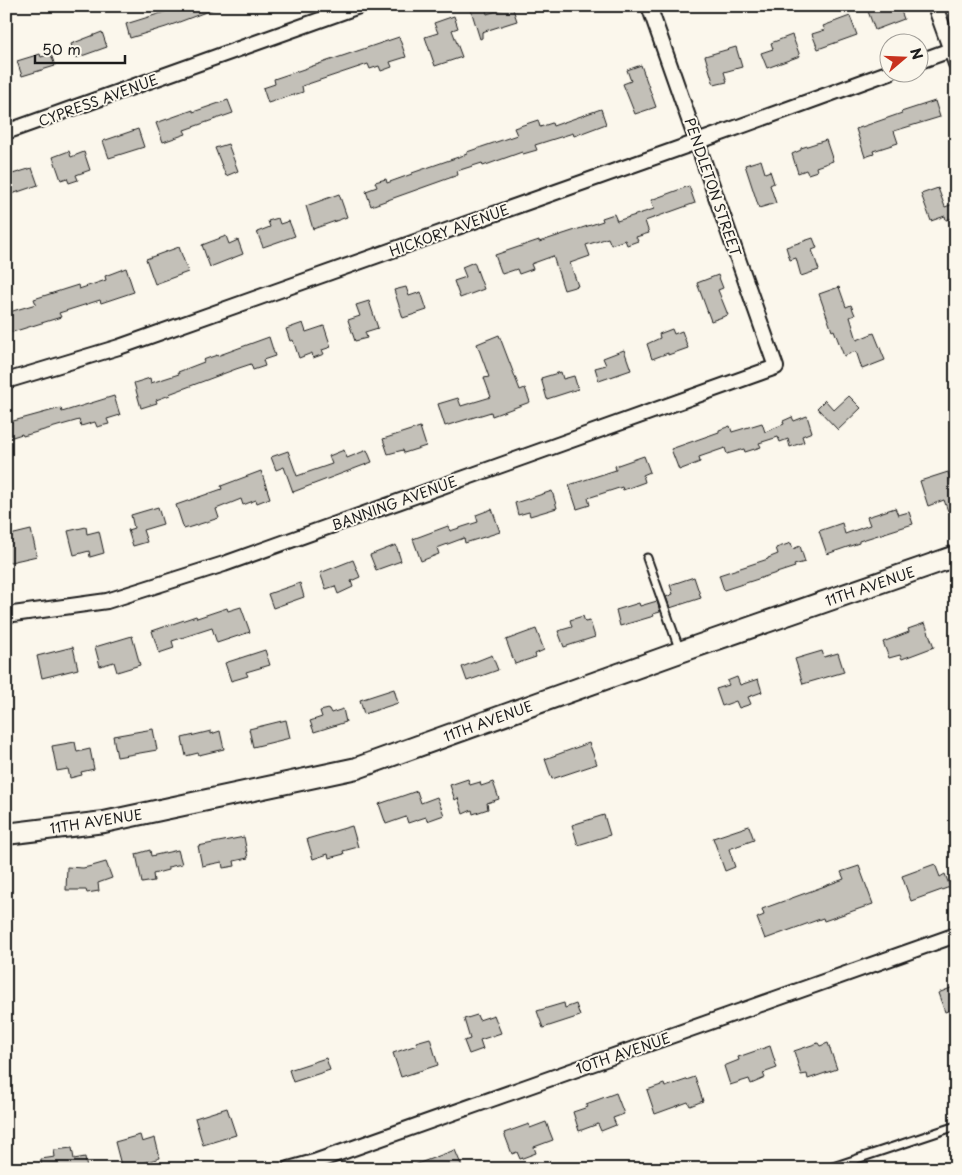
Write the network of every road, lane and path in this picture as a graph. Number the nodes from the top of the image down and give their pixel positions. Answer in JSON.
{"nodes":[{"id":1,"x":360,"y":6,"type":"edge"},
{"id":2,"x":649,"y":6,"type":"edge"},
{"id":3,"x":935,"y":6,"type":"edge"},
{"id":4,"x":953,"y":49,"type":"edge"},
{"id":5,"x":930,"y":57,"type":"edge"},
{"id":6,"x":956,"y":64,"type":"edge"},
{"id":7,"x":880,"y":76,"type":"edge"},
{"id":8,"x":6,"y":132,"type":"edge"},
{"id":9,"x":697,"y":142,"type":"junction"},
{"id":10,"x":776,"y":368,"type":"joint"},
{"id":11,"x":6,"y":381,"type":"edge"},
{"id":12,"x":956,"y":556,"type":"edge"},
{"id":13,"x":647,"y":558,"type":"dead end"},
{"id":14,"x":6,"y":615,"type":"edge"},
{"id":15,"x":680,"y":652,"type":"junction"},
{"id":16,"x":6,"y":834,"type":"edge"},
{"id":17,"x":956,"y":935,"type":"edge"},
{"id":18,"x":956,"y":1126,"type":"edge"},
{"id":19,"x":289,"y":1169,"type":"edge"},
{"id":20,"x":827,"y":1169,"type":"edge"}],
"edges":[{"from":1,"to":8,"type":"street","name":"CYPRESS AVENUE"},
{"from":2,"to":9,"type":"street","name":"PENDLETON STREET"},
{"from":3,"to":4,"type":"street"},
{"from":4,"to":5,"type":"street"},
{"from":4,"to":6,"type":"street"},
{"from":7,"to":9,"type":"street","name":"HICKORY AVENUE"},
{"from":9,"to":10,"type":"street","name":"PENDLETON STREET"},
{"from":9,"to":11,"type":"street","name":"HICKORY AVENUE"},
{"from":10,"to":14,"type":"street","name":"BANNING AVENUE"},
{"from":12,"to":15,"type":"main road","name":"11TH AVENUE"},
{"from":13,"to":15,"type":"lane"},
{"from":15,"to":16,"type":"main road","name":"11TH AVENUE"},
{"from":17,"to":19,"type":"street","name":"10TH AVENUE"},
{"from":18,"to":20,"type":"lane"}]}
